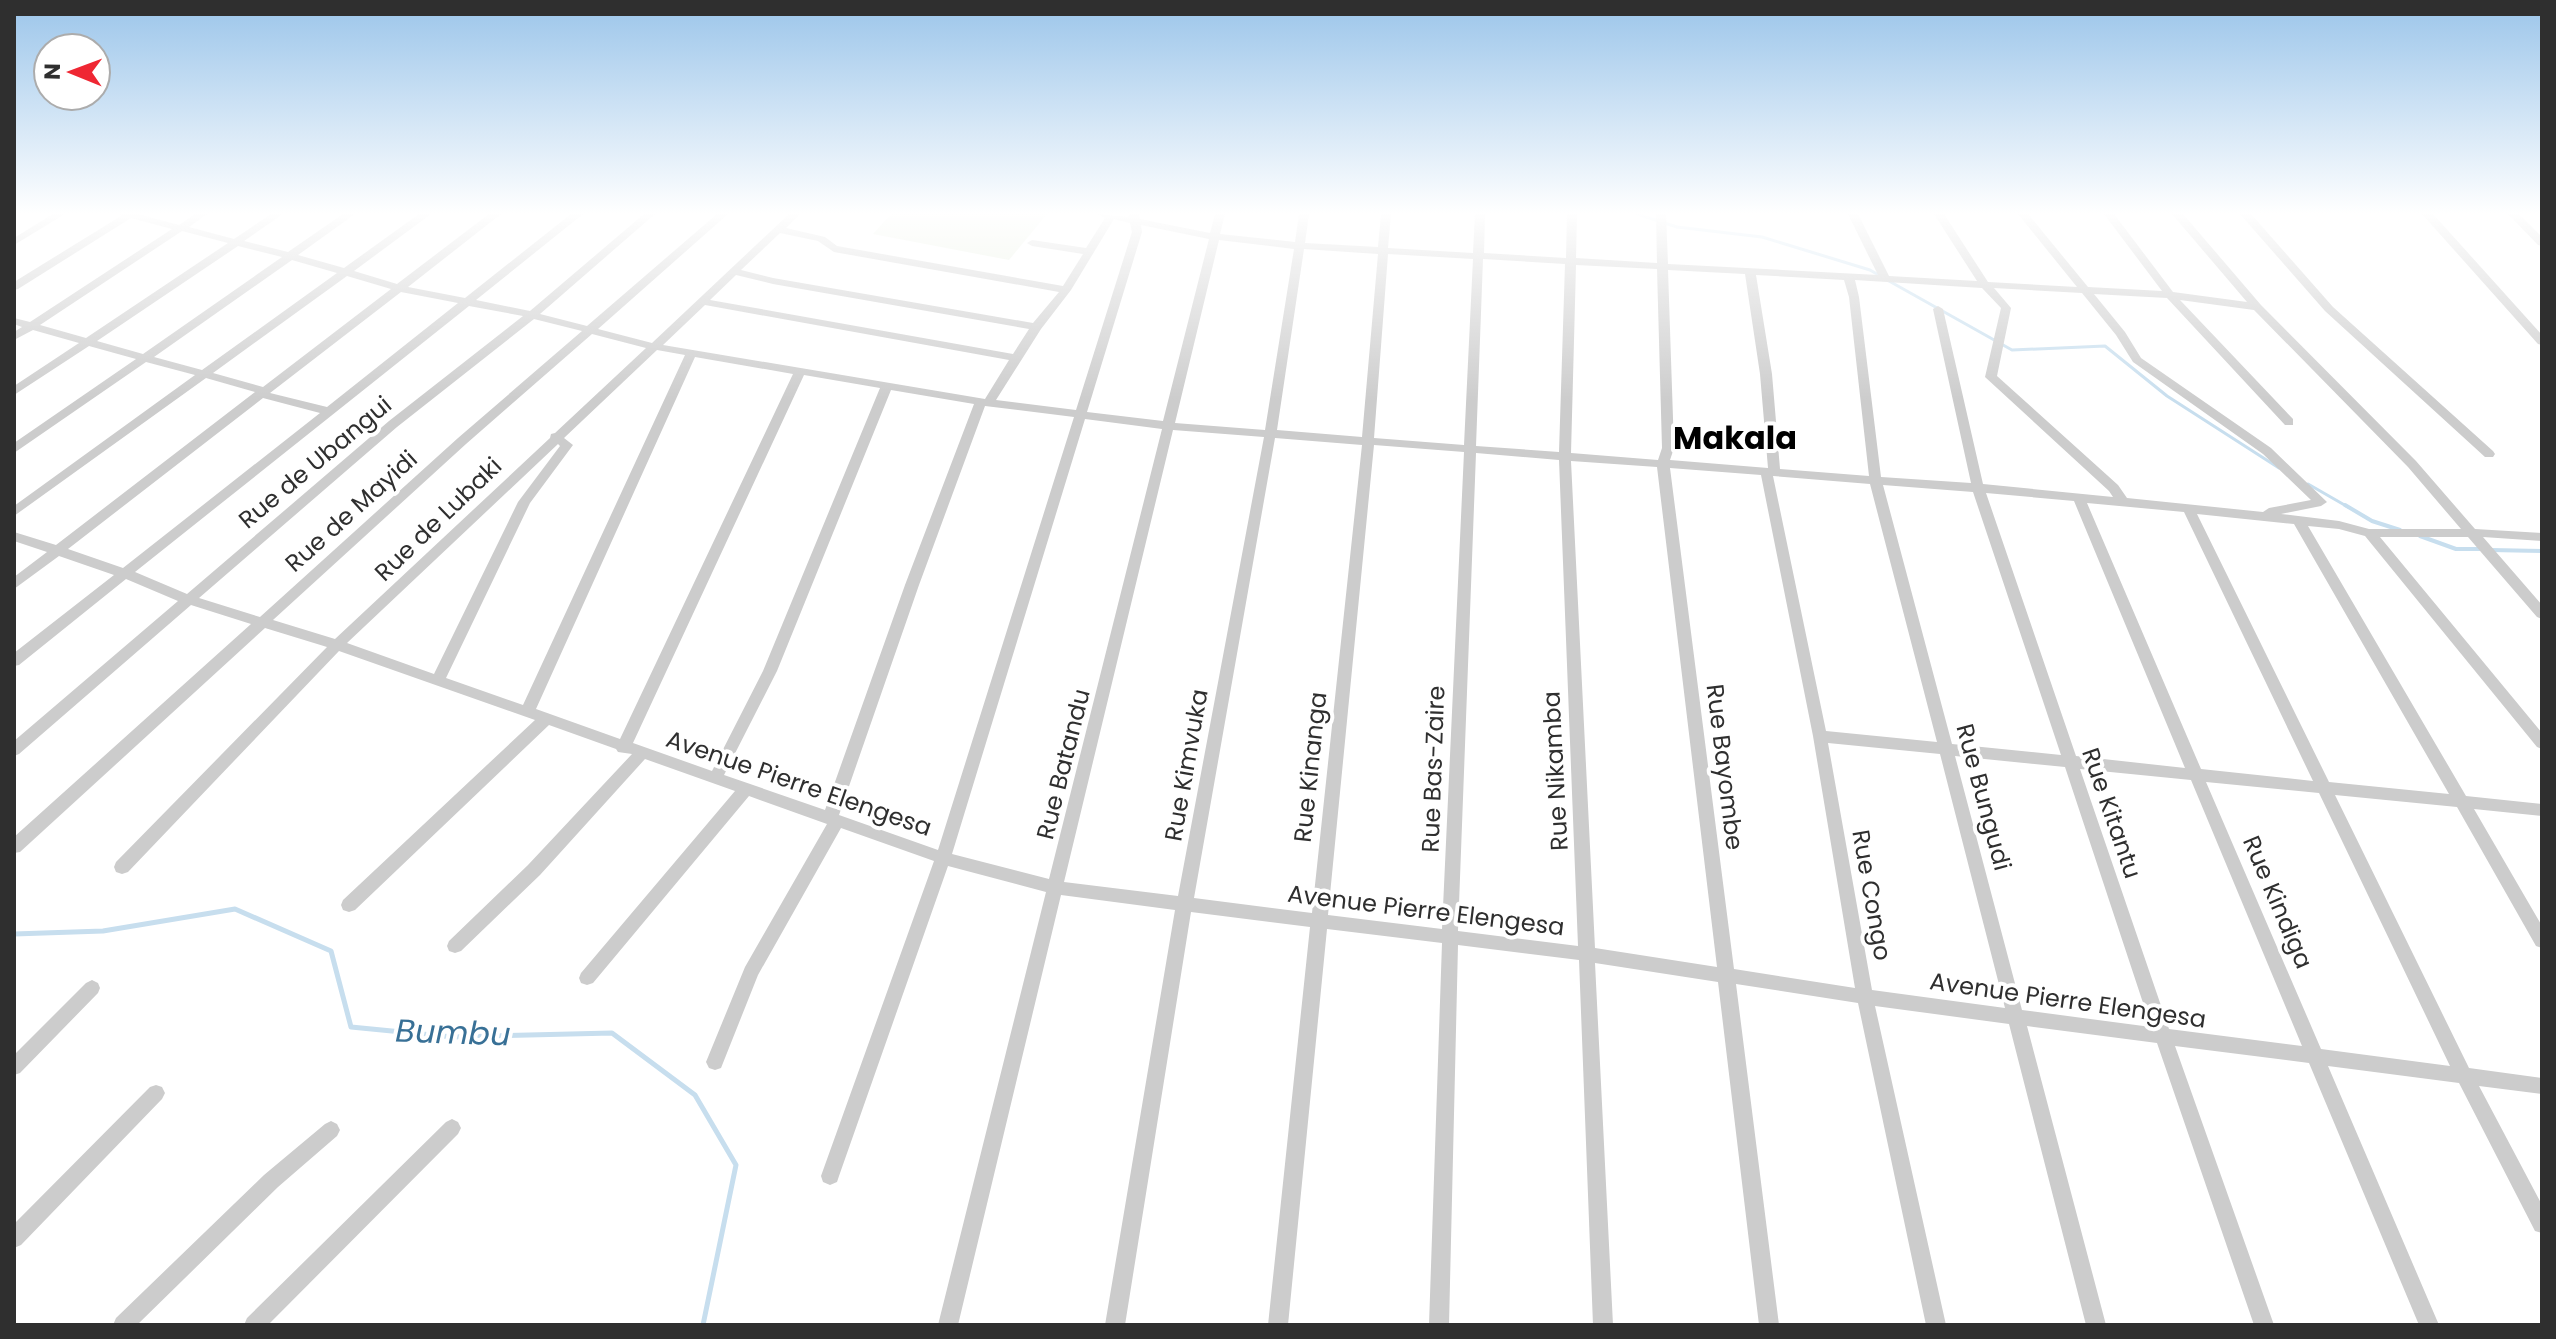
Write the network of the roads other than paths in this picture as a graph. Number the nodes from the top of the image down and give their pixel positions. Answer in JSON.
{"nodes":[{"id":1,"x":107,"y":276,"type":"edge"},
{"id":2,"x":186,"y":276,"type":"edge"},
{"id":3,"x":262,"y":276,"type":"edge"},
{"id":4,"x":341,"y":276,"type":"edge"},
{"id":5,"x":361,"y":276,"type":"edge"},
{"id":6,"x":413,"y":276,"type":"edge"},
{"id":7,"x":500,"y":276,"type":"edge"},
{"id":8,"x":577,"y":276,"type":"edge"},
{"id":9,"x":651,"y":276,"type":"edge"},
{"id":10,"x":731,"y":276,"type":"edge"},
{"id":11,"x":754,"y":276,"type":"edge"},
{"id":12,"x":990,"y":276,"type":"edge"},
{"id":13,"x":1075,"y":276,"type":"edge"},
{"id":14,"x":1123,"y":276,"type":"edge"},
{"id":15,"x":1206,"y":276,"type":"edge"},
{"id":16,"x":1294,"y":276,"type":"edge"},
{"id":17,"x":1381,"y":276,"type":"edge"},
{"id":18,"x":1479,"y":276,"type":"edge"},
{"id":19,"x":1570,"y":276,"type":"edge"},
{"id":20,"x":1662,"y":276,"type":"edge"},
{"id":21,"x":1751,"y":276,"type":"edge"},
{"id":22,"x":1828,"y":276,"type":"edge"},
{"id":23,"x":1884,"y":276,"type":"edge"},
{"id":24,"x":1979,"y":276,"type":"edge"},
{"id":25,"x":2074,"y":276,"type":"edge"},
{"id":26,"x":2156,"y":276,"type":"edge"},
{"id":27,"x":2231,"y":276,"type":"edge"},
{"id":28,"x":2299,"y":276,"type":"edge"},
{"id":29,"x":2483,"y":276,"type":"edge"},
{"id":30,"x":1849,"y":278,"type":"junction"},
{"id":31,"x":1886,"y":280,"type":"junction"},
{"id":32,"x":1985,"y":285,"type":"junction"},
{"id":33,"x":398,"y":288,"type":"junction"},
{"id":34,"x":2084,"y":289,"type":"junction"},
{"id":35,"x":1066,"y":290,"type":"junction"},
{"id":36,"x":2170,"y":295,"type":"junction"},
{"id":37,"x":469,"y":301,"type":"junction"},
{"id":38,"x":705,"y":302,"type":"junction"},
{"id":39,"x":2257,"y":307,"type":"junction"},
{"id":40,"x":1938,"y":309,"type":"dead end"},
{"id":41,"x":532,"y":315,"type":"junction"},
{"id":42,"x":14,"y":321,"type":"edge"},
{"id":43,"x":31,"y":326,"type":"junction"},
{"id":44,"x":1036,"y":327,"type":"junction"},
{"id":45,"x":589,"y":331,"type":"junction"},
{"id":46,"x":14,"y":337,"type":"edge"},
{"id":47,"x":88,"y":342,"type":"junction"},
{"id":48,"x":2542,"y":342,"type":"edge"},
{"id":49,"x":651,"y":346,"type":"junction"},
{"id":50,"x":691,"y":354,"type":"junction"},
{"id":51,"x":146,"y":357,"type":"junction"},
{"id":52,"x":1016,"y":358,"type":"junction"},
{"id":53,"x":800,"y":371,"type":"junction"},
{"id":54,"x":205,"y":374,"type":"junction"},
{"id":55,"x":887,"y":386,"type":"junction"},
{"id":56,"x":14,"y":391,"type":"edge"},
{"id":57,"x":262,"y":393,"type":"junction"},
{"id":58,"x":984,"y":403,"type":"junction"},
{"id":59,"x":328,"y":411,"type":"junction"},
{"id":60,"x":1080,"y":415,"type":"junction"},
{"id":61,"x":2289,"y":422,"type":"dead end"},
{"id":62,"x":1170,"y":426,"type":"junction"},
{"id":63,"x":1271,"y":434,"type":"junction"},
{"id":64,"x":555,"y":437,"type":"junction"},
{"id":65,"x":1368,"y":441,"type":"junction"},
{"id":66,"x":1471,"y":447,"type":"junction"},
{"id":67,"x":14,"y":449,"type":"edge"},
{"id":68,"x":2489,"y":454,"type":"dead end"},
{"id":69,"x":1565,"y":456,"type":"junction"},
{"id":70,"x":1663,"y":463,"type":"junction"},
{"id":71,"x":1770,"y":472,"type":"junction"},
{"id":72,"x":1875,"y":478,"type":"junction"},
{"id":73,"x":1978,"y":488,"type":"junction"},
{"id":74,"x":2079,"y":499,"type":"junction"},
{"id":75,"x":2122,"y":501,"type":"junction"},
{"id":76,"x":2188,"y":508,"type":"junction"},
{"id":77,"x":14,"y":512,"type":"edge"},
{"id":78,"x":2255,"y":515,"type":"junction"},
{"id":79,"x":2299,"y":521,"type":"junction"},
{"id":80,"x":2369,"y":533,"type":"junction"},
{"id":81,"x":2473,"y":533,"type":"junction"},
{"id":82,"x":14,"y":536,"type":"edge"},
{"id":83,"x":2542,"y":537,"type":"edge"},
{"id":84,"x":55,"y":552,"type":"junction"},
{"id":85,"x":124,"y":573,"type":"junction"},
{"id":86,"x":14,"y":584,"type":"edge"},
{"id":87,"x":186,"y":599,"type":"junction"},
{"id":88,"x":2542,"y":614,"type":"edge"},
{"id":89,"x":260,"y":622,"type":"junction"},
{"id":90,"x":337,"y":645,"type":"junction"},
{"id":91,"x":14,"y":661,"type":"edge"},
{"id":92,"x":438,"y":681,"type":"junction"},
{"id":93,"x":527,"y":712,"type":"junction"},
{"id":94,"x":545,"y":720,"type":"junction"},
{"id":95,"x":1820,"y":736,"type":"junction"},
{"id":96,"x":2542,"y":743,"type":"edge"},
{"id":97,"x":1946,"y":747,"type":"junction"},
{"id":98,"x":623,"y":748,"type":"junction"},
{"id":99,"x":14,"y":750,"type":"edge"},
{"id":100,"x":641,"y":754,"type":"junction"},
{"id":101,"x":2070,"y":763,"type":"junction"},
{"id":102,"x":2199,"y":777,"type":"junction"},
{"id":103,"x":715,"y":779,"type":"junction"},
{"id":104,"x":2326,"y":787,"type":"junction"},
{"id":105,"x":745,"y":790,"type":"junction"},
{"id":106,"x":2462,"y":802,"type":"junction"},
{"id":107,"x":2542,"y":810,"type":"edge"},
{"id":108,"x":834,"y":820,"type":"junction"},
{"id":109,"x":14,"y":847,"type":"edge"},
{"id":110,"x":943,"y":858,"type":"junction"},
{"id":111,"x":122,"y":867,"type":"dead end"},
{"id":112,"x":1057,"y":888,"type":"junction"},
{"id":113,"x":1184,"y":904,"type":"junction"},
{"id":114,"x":349,"y":905,"type":"dead end"},
{"id":115,"x":1319,"y":922,"type":"junction"},
{"id":116,"x":1450,"y":936,"type":"junction"},
{"id":117,"x":2542,"y":941,"type":"edge"},
{"id":118,"x":455,"y":946,"type":"dead end"},
{"id":119,"x":1587,"y":954,"type":"junction"},
{"id":120,"x":1728,"y":974,"type":"junction"},
{"id":121,"x":587,"y":978,"type":"dead end"},
{"id":122,"x":92,"y":988,"type":"dead end"},
{"id":123,"x":1865,"y":997,"type":"junction"},
{"id":124,"x":2017,"y":1016,"type":"junction"},
{"id":125,"x":2163,"y":1036,"type":"junction"},
{"id":126,"x":2318,"y":1059,"type":"junction"},
{"id":127,"x":715,"y":1062,"type":"dead end"},
{"id":128,"x":14,"y":1067,"type":"edge"},
{"id":129,"x":2464,"y":1076,"type":"junction"},
{"id":130,"x":2542,"y":1086,"type":"edge"},
{"id":131,"x":156,"y":1093,"type":"dead end"},
{"id":132,"x":452,"y":1128,"type":"dead end"},
{"id":133,"x":331,"y":1130,"type":"dead end"},
{"id":134,"x":830,"y":1176,"type":"dead end"},
{"id":135,"x":2542,"y":1224,"type":"edge"},
{"id":136,"x":14,"y":1238,"type":"edge"},
{"id":137,"x":123,"y":1325,"type":"edge"},
{"id":138,"x":254,"y":1325,"type":"edge"},
{"id":139,"x":948,"y":1325,"type":"edge"},
{"id":140,"x":1115,"y":1325,"type":"edge"},
{"id":141,"x":1278,"y":1325,"type":"edge"},
{"id":142,"x":1439,"y":1325,"type":"edge"},
{"id":143,"x":1603,"y":1325,"type":"edge"},
{"id":144,"x":1769,"y":1325,"type":"edge"},
{"id":145,"x":1936,"y":1325,"type":"edge"},
{"id":146,"x":2096,"y":1325,"type":"edge"},
{"id":147,"x":2264,"y":1325,"type":"edge"},
{"id":148,"x":2429,"y":1325,"type":"edge"}],
"edges":[{"from":1,"to":43,"type":"street"},
{"from":2,"to":47,"type":"street"},
{"from":3,"to":51,"type":"street"},
{"from":4,"to":54,"type":"street"},
{"from":5,"to":33,"type":"street"},
{"from":6,"to":33,"type":"street"},
{"from":7,"to":37,"type":"street"},
{"from":8,"to":41,"type":"street","name":"Rue de Ubangui"},
{"from":9,"to":45,"type":"street","name":"Rue de Mayidi"},
{"from":10,"to":38,"type":"street","name":"Rue de Lubaki"},
{"from":11,"to":44,"type":"street"},
{"from":12,"to":35,"type":"street"},
{"from":13,"to":35,"type":"street"},
{"from":14,"to":60,"type":"street"},
{"from":15,"to":62,"type":"street","name":"Rue Batandu"},
{"from":16,"to":63,"type":"street","name":"Rue Kimvuka"},
{"from":17,"to":65,"type":"street","name":"Rue Kinanga"},
{"from":18,"to":66,"type":"street","name":"Rue Bas-Zaire"},
{"from":19,"to":69,"type":"street","name":"Rue Nikamba"},
{"from":20,"to":70,"type":"street","name":"Rue Bayombe"},
{"from":21,"to":71,"type":"street","name":"Rue Congo"},
{"from":22,"to":30,"type":"street"},
{"from":23,"to":31,"type":"street"},
{"from":24,"to":32,"type":"street"},
{"from":25,"to":34,"type":"street"},
{"from":26,"to":36,"type":"street"},
{"from":27,"to":39,"type":"street"},
{"from":28,"to":68,"type":"street"},
{"from":29,"to":48,"type":"street"},
{"from":30,"to":31,"type":"street"},
{"from":30,"to":72,"type":"street","name":"Rue Bungudi"},
{"from":31,"to":32,"type":"street"},
{"from":32,"to":34,"type":"street"},
{"from":32,"to":75,"type":"street"},
{"from":33,"to":37,"type":"street"},
{"from":33,"to":57,"type":"street"},
{"from":34,"to":36,"type":"street"},
{"from":34,"to":78,"type":"street"},
{"from":35,"to":44,"type":"street"},
{"from":36,"to":39,"type":"street"},
{"from":36,"to":61,"type":"street"},
{"from":37,"to":41,"type":"street"},
{"from":37,"to":59,"type":"street"},
{"from":38,"to":49,"type":"street","name":"Rue de Lubaki"},
{"from":38,"to":52,"type":"street"},
{"from":39,"to":81,"type":"street"},
{"from":40,"to":73,"type":"street","name":"Rue Kitantu"},
{"from":41,"to":45,"type":"street"},
{"from":41,"to":87,"type":"street","name":"Rue de Ubangui"},
{"from":42,"to":43,"type":"street"},
{"from":43,"to":46,"type":"street"},
{"from":43,"to":47,"type":"street"},
{"from":44,"to":52,"type":"street"},
{"from":45,"to":49,"type":"street"},
{"from":45,"to":89,"type":"street","name":"Rue de Mayidi"},
{"from":47,"to":51,"type":"street"},
{"from":47,"to":56,"type":"street"},
{"from":49,"to":50,"type":"street"},
{"from":49,"to":64,"type":"street","name":"Rue de Lubaki"},
{"from":50,"to":53,"type":"street"},
{"from":50,"to":93,"type":"street"},
{"from":51,"to":54,"type":"street"},
{"from":51,"to":67,"type":"street"},
{"from":52,"to":58,"type":"street"},
{"from":53,"to":55,"type":"street"},
{"from":53,"to":98,"type":"street"},
{"from":54,"to":57,"type":"street"},
{"from":54,"to":77,"type":"street"},
{"from":55,"to":58,"type":"street"},
{"from":55,"to":103,"type":"street"},
{"from":57,"to":59,"type":"street"},
{"from":57,"to":84,"type":"street"},
{"from":58,"to":60,"type":"street"},
{"from":58,"to":108,"type":"street"},
{"from":59,"to":85,"type":"street"},
{"from":60,"to":62,"type":"street"},
{"from":60,"to":110,"type":"street"},
{"from":62,"to":63,"type":"street"},
{"from":62,"to":112,"type":"street","name":"Rue Batandu"},
{"from":63,"to":65,"type":"street"},
{"from":63,"to":113,"type":"street","name":"Rue Kimvuka"},
{"from":64,"to":90,"type":"street","name":"Rue de Lubaki"},
{"from":64,"to":92,"type":"street"},
{"from":65,"to":66,"type":"street"},
{"from":65,"to":115,"type":"street","name":"Rue Kinanga"},
{"from":66,"to":69,"type":"street"},
{"from":66,"to":116,"type":"street","name":"Rue Bas-Zaire"},
{"from":69,"to":70,"type":"street"},
{"from":69,"to":119,"type":"street","name":"Rue Nikamba"},
{"from":70,"to":71,"type":"street"},
{"from":70,"to":120,"type":"street","name":"Rue Bayombe"},
{"from":71,"to":72,"type":"street"},
{"from":71,"to":95,"type":"street","name":"Rue Congo"},
{"from":72,"to":73,"type":"street"},
{"from":72,"to":97,"type":"street","name":"Rue Bungudi"},
{"from":73,"to":74,"type":"street"},
{"from":73,"to":101,"type":"street","name":"Rue Kitantu"},
{"from":74,"to":75,"type":"street"},
{"from":74,"to":102,"type":"street","name":"Rue Kindiga"},
{"from":75,"to":76,"type":"street"},
{"from":76,"to":78,"type":"street"},
{"from":76,"to":104,"type":"street"},
{"from":78,"to":79,"type":"street"},
{"from":79,"to":80,"type":"street"},
{"from":79,"to":106,"type":"street"},
{"from":80,"to":81,"type":"street"},
{"from":80,"to":96,"type":"street"},
{"from":81,"to":83,"type":"street"},
{"from":81,"to":88,"type":"street"},
{"from":82,"to":84,"type":"street","name":"Avenue Pierre Elengesa"},
{"from":84,"to":85,"type":"street","name":"Avenue Pierre Elengesa"},
{"from":84,"to":86,"type":"street"},
{"from":85,"to":87,"type":"street","name":"Avenue Pierre Elengesa"},
{"from":85,"to":91,"type":"street"},
{"from":87,"to":89,"type":"street","name":"Avenue Pierre Elengesa"},
{"from":87,"to":99,"type":"street","name":"Rue de Ubangui"},
{"from":89,"to":90,"type":"street","name":"Avenue Pierre Elengesa"},
{"from":89,"to":109,"type":"street","name":"Rue de Mayidi"},
{"from":90,"to":92,"type":"street","name":"Avenue Pierre Elengesa"},
{"from":90,"to":111,"type":"street","name":"Rue de Lubaki"},
{"from":92,"to":93,"type":"street","name":"Avenue Pierre Elengesa"},
{"from":93,"to":94,"type":"street","name":"Avenue Pierre Elengesa"},
{"from":94,"to":98,"type":"street","name":"Avenue Pierre Elengesa"},
{"from":94,"to":114,"type":"street"},
{"from":95,"to":97,"type":"street"},
{"from":95,"to":123,"type":"street","name":"Rue Congo"},
{"from":97,"to":101,"type":"street"},
{"from":97,"to":124,"type":"street","name":"Rue Bungudi"},
{"from":98,"to":100,"type":"street","name":"Avenue Pierre Elengesa"},
{"from":100,"to":103,"type":"street","name":"Avenue Pierre Elengesa"},
{"from":100,"to":118,"type":"street"},
{"from":101,"to":102,"type":"street"},
{"from":101,"to":125,"type":"street","name":"Rue Kitantu"},
{"from":102,"to":104,"type":"street"},
{"from":102,"to":126,"type":"street","name":"Rue Kindiga"},
{"from":103,"to":105,"type":"street","name":"Avenue Pierre Elengesa"},
{"from":104,"to":106,"type":"street"},
{"from":104,"to":129,"type":"street"},
{"from":105,"to":108,"type":"street","name":"Avenue Pierre Elengesa"},
{"from":105,"to":121,"type":"street"},
{"from":106,"to":107,"type":"street"},
{"from":106,"to":117,"type":"street"},
{"from":108,"to":110,"type":"street","name":"Avenue Pierre Elengesa"},
{"from":108,"to":127,"type":"street"},
{"from":110,"to":112,"type":"street","name":"Avenue Pierre Elengesa"},
{"from":110,"to":134,"type":"street"},
{"from":112,"to":113,"type":"street","name":"Avenue Pierre Elengesa"},
{"from":112,"to":139,"type":"street","name":"Rue Batandu"},
{"from":113,"to":115,"type":"street","name":"Avenue Pierre Elengesa"},
{"from":113,"to":140,"type":"street","name":"Rue Kimvuka"},
{"from":115,"to":116,"type":"street","name":"Avenue Pierre Elengesa"},
{"from":115,"to":141,"type":"street","name":"Rue Kinanga"},
{"from":116,"to":119,"type":"street","name":"Avenue Pierre Elengesa"},
{"from":116,"to":142,"type":"street","name":"Rue Bas-Zaire"},
{"from":119,"to":120,"type":"street","name":"Avenue Pierre Elengesa"},
{"from":119,"to":143,"type":"street","name":"Rue Nikamba"},
{"from":120,"to":123,"type":"street","name":"Avenue Pierre Elengesa"},
{"from":120,"to":144,"type":"street","name":"Rue Bayombe"},
{"from":122,"to":128,"type":"street"},
{"from":123,"to":124,"type":"street","name":"Avenue Pierre Elengesa"},
{"from":123,"to":145,"type":"street","name":"Rue Congo"},
{"from":124,"to":125,"type":"street","name":"Avenue Pierre Elengesa"},
{"from":124,"to":146,"type":"street","name":"Rue Bungudi"},
{"from":125,"to":126,"type":"street","name":"Avenue Pierre Elengesa"},
{"from":125,"to":147,"type":"street","name":"Rue Kitantu"},
{"from":126,"to":129,"type":"street","name":"Avenue Pierre Elengesa"},
{"from":126,"to":148,"type":"street","name":"Rue Kindiga"},
{"from":129,"to":130,"type":"street","name":"Avenue Pierre Elengesa"},
{"from":129,"to":135,"type":"street"},
{"from":131,"to":136,"type":"street"},
{"from":132,"to":138,"type":"street"},
{"from":133,"to":137,"type":"street"}]}
